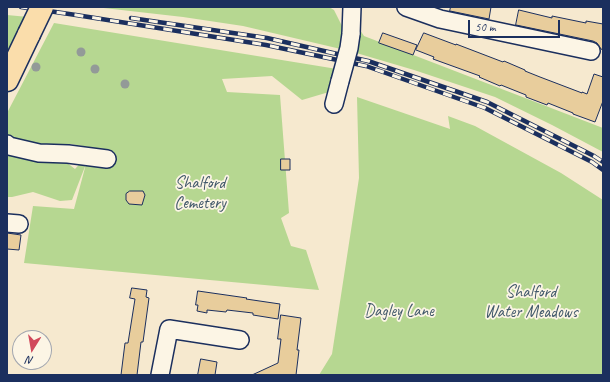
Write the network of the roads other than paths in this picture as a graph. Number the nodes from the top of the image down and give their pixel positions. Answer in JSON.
{"nodes":[{"id":1,"x":42,"y":7,"type":"edge"},
{"id":2,"x":406,"y":7,"type":"edge"},
{"id":3,"x":349,"y":9,"type":"edge"},
{"id":4,"x":590,"y":51,"type":"dead end"},
{"id":5,"x":7,"y":80,"type":"edge"},
{"id":6,"x":334,"y":104,"type":"dead end"},
{"id":7,"x":7,"y":144,"type":"edge"},
{"id":8,"x":107,"y":159,"type":"dead end"},
{"id":9,"x":240,"y":340,"type":"dead end"},
{"id":10,"x":160,"y":375,"type":"edge"}],
"edges":[{"from":1,"to":5,"type":"main road","bridge":true},
{"from":2,"to":4,"type":"street"},
{"from":3,"to":6,"type":"street","bridge":true},
{"from":7,"to":8,"type":"street"},
{"from":9,"to":10,"type":"street"}]}
